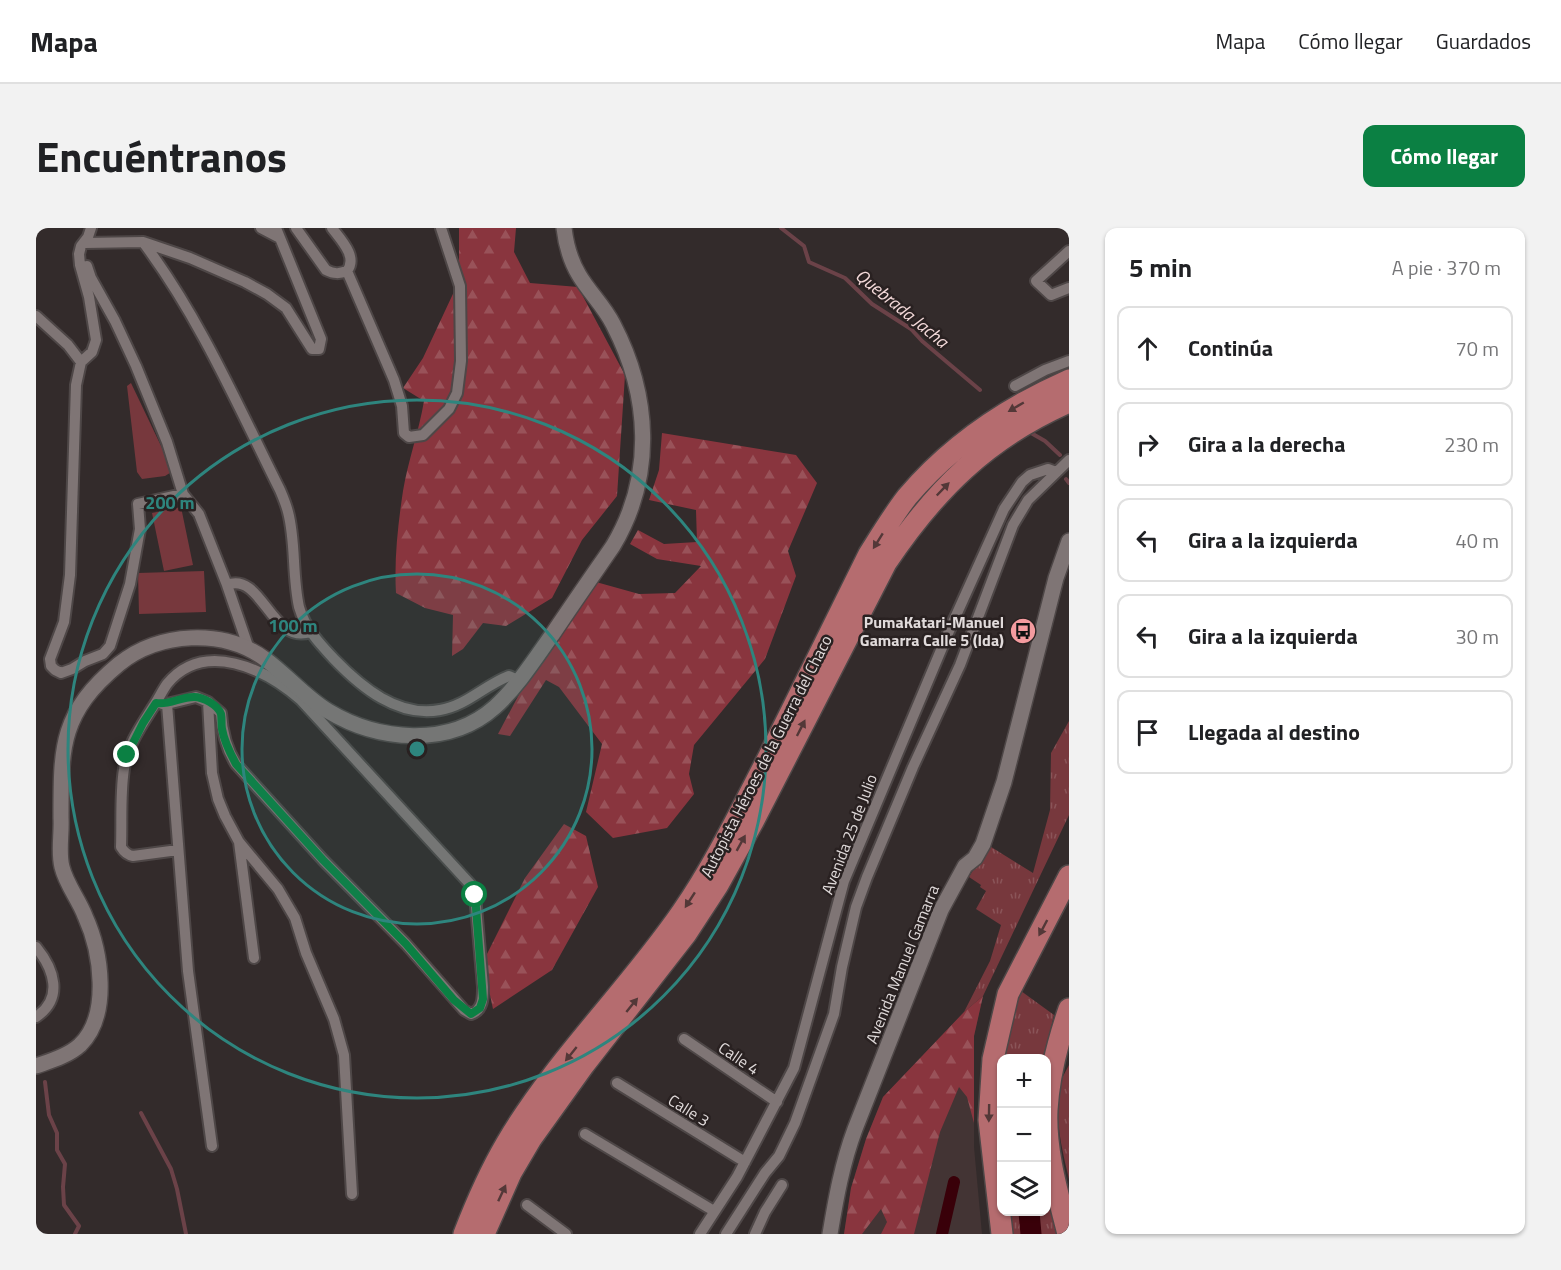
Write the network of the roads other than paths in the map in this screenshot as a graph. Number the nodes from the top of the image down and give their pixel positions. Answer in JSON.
{"nodes":[{"id":1,"x":91,"y":228,"type":"edge"},
{"id":2,"x":261,"y":228,"type":"edge"},
{"id":3,"x":296,"y":228,"type":"edge"},
{"id":4,"x":332,"y":228,"type":"edge"},
{"id":5,"x":441,"y":228,"type":"edge"},
{"id":6,"x":564,"y":228,"type":"edge"},
{"id":7,"x":278,"y":233,"type":"edge"},
{"id":8,"x":143,"y":242,"type":"junction"},
{"id":9,"x":83,"y":244,"type":"junction"},
{"id":10,"x":1069,"y":251,"type":"edge"},
{"id":11,"x":347,"y":271,"type":"junction"},
{"id":12,"x":1069,"y":288,"type":"edge"},
{"id":13,"x":36,"y":316,"type":"edge"},
{"id":14,"x":1069,"y":361,"type":"edge"},
{"id":15,"x":81,"y":362,"type":"junction"},
{"id":16,"x":1069,"y":380,"type":"edge"},
{"id":17,"x":1016,"y":386,"type":"dead end"},
{"id":18,"x":1069,"y":402,"type":"edge"},
{"id":19,"x":1069,"y":460,"type":"edge"},
{"id":20,"x":1056,"y":472,"type":"junction"},
{"id":21,"x":183,"y":494,"type":"junction"},
{"id":22,"x":1068,"y":551,"type":"edge"},
{"id":23,"x":227,"y":585,"type":"junction"},
{"id":24,"x":310,"y":632,"type":"junction"},
{"id":25,"x":110,"y":646,"type":"junction"},
{"id":26,"x":249,"y":649,"type":"junction"},
{"id":27,"x":129,"y":657,"type":"junction"},
{"id":28,"x":518,"y":680,"type":"junction"},
{"id":29,"x":208,"y":702,"type":"junction"},
{"id":30,"x":162,"y":704,"type":"junction"},
{"id":31,"x":239,"y":842,"type":"junction"},
{"id":32,"x":178,"y":850,"type":"junction"},
{"id":33,"x":1069,"y":876,"type":"edge"},
{"id":34,"x":36,"y":947,"type":"edge"},
{"id":35,"x":254,"y":958,"type":"dead end"},
{"id":36,"x":1069,"y":1009,"type":"edge"},
{"id":37,"x":36,"y":1017,"type":"edge"},
{"id":38,"x":684,"y":1039,"type":"dead end"},
{"id":39,"x":36,"y":1066,"type":"edge"},
{"id":40,"x":617,"y":1083,"type":"dead end"},
{"id":41,"x":777,"y":1102,"type":"junction"},
{"id":42,"x":585,"y":1134,"type":"dead end"},
{"id":43,"x":212,"y":1146,"type":"dead end"},
{"id":44,"x":745,"y":1162,"type":"junction"},
{"id":45,"x":782,"y":1185,"type":"dead end"},
{"id":46,"x":352,"y":1194,"type":"dead end"},
{"id":47,"x":527,"y":1205,"type":"dead end"},
{"id":48,"x":714,"y":1211,"type":"junction"},
{"id":49,"x":464,"y":1234,"type":"edge"},
{"id":50,"x":484,"y":1234,"type":"edge"},
{"id":51,"x":566,"y":1234,"type":"edge"},
{"id":52,"x":700,"y":1234,"type":"edge"},
{"id":53,"x":726,"y":1234,"type":"edge"},
{"id":54,"x":755,"y":1234,"type":"edge"},
{"id":55,"x":830,"y":1234,"type":"edge"},
{"id":56,"x":1002,"y":1234,"type":"edge"},
{"id":57,"x":1068,"y":1234,"type":"edge"}],
"edges":[{"from":1,"to":9,"type":"street"},
{"from":2,"to":7,"type":"street"},
{"from":3,"to":11,"type":"street"},
{"from":4,"to":11,"type":"street"},
{"from":5,"to":11,"type":"street"},
{"from":6,"to":28,"type":"street"},
{"from":7,"to":8,"type":"street"},
{"from":8,"to":9,"type":"street"},
{"from":8,"to":24,"type":"street"},
{"from":9,"to":15,"type":"street"},
{"from":9,"to":21,"type":"street"},
{"from":10,"to":12,"type":"street"},
{"from":13,"to":15,"type":"street"},
{"from":14,"to":17,"type":"street"},
{"from":15,"to":25,"type":"street"},
{"from":16,"to":49,"type":"highway","name":"Autopista Héroes de la Guerra del Chaco","one_way":true},
{"from":50,"to":18,"type":"highway","name":"Autopista Héroes de la Guerra del Chaco","one_way":true},
{"from":19,"to":20,"type":"street","name":"Avenida 25 de Julio"},
{"from":20,"to":41,"type":"street","name":"Avenida 25 de Julio"},
{"from":20,"to":53,"type":"street","name":"Avenida 25 de Julio"},
{"from":21,"to":23,"type":"street"},
{"from":21,"to":25,"type":"street"},
{"from":22,"to":55,"type":"street","name":"Avenida Manuel Gamarra"},
{"from":23,"to":24,"type":"street"},
{"from":23,"to":26,"type":"street"},
{"from":24,"to":28,"type":"street"},
{"from":25,"to":27,"type":"street"},
{"from":26,"to":27,"type":"street"},
{"from":26,"to":28,"type":"street"},
{"from":27,"to":39,"type":"street"},
{"from":29,"to":30,"type":"street"},
{"from":29,"to":30,"type":"street"},
{"from":29,"to":31,"type":"street"},
{"from":30,"to":32,"type":"street"},
{"from":30,"to":32,"type":"street"},
{"from":31,"to":35,"type":"street"},
{"from":31,"to":46,"type":"street"},
{"from":32,"to":43,"type":"street"},
{"from":33,"to":56,"type":"highway","one_way":true},
{"from":34,"to":37,"type":"street"},
{"from":36,"to":57,"type":"highway"},
{"from":38,"to":41,"type":"street","name":"Calle 4"},
{"from":40,"to":44,"type":"street","name":"Calle 3"},
{"from":41,"to":44,"type":"street","name":"Avenida 25 de Julio"},
{"from":42,"to":48,"type":"street"},
{"from":44,"to":48,"type":"street","name":"Avenida 25 de Julio"},
{"from":45,"to":54,"type":"street"},
{"from":47,"to":51,"type":"street"},
{"from":48,"to":52,"type":"street","name":"Avenida 25 de Julio"}]}
